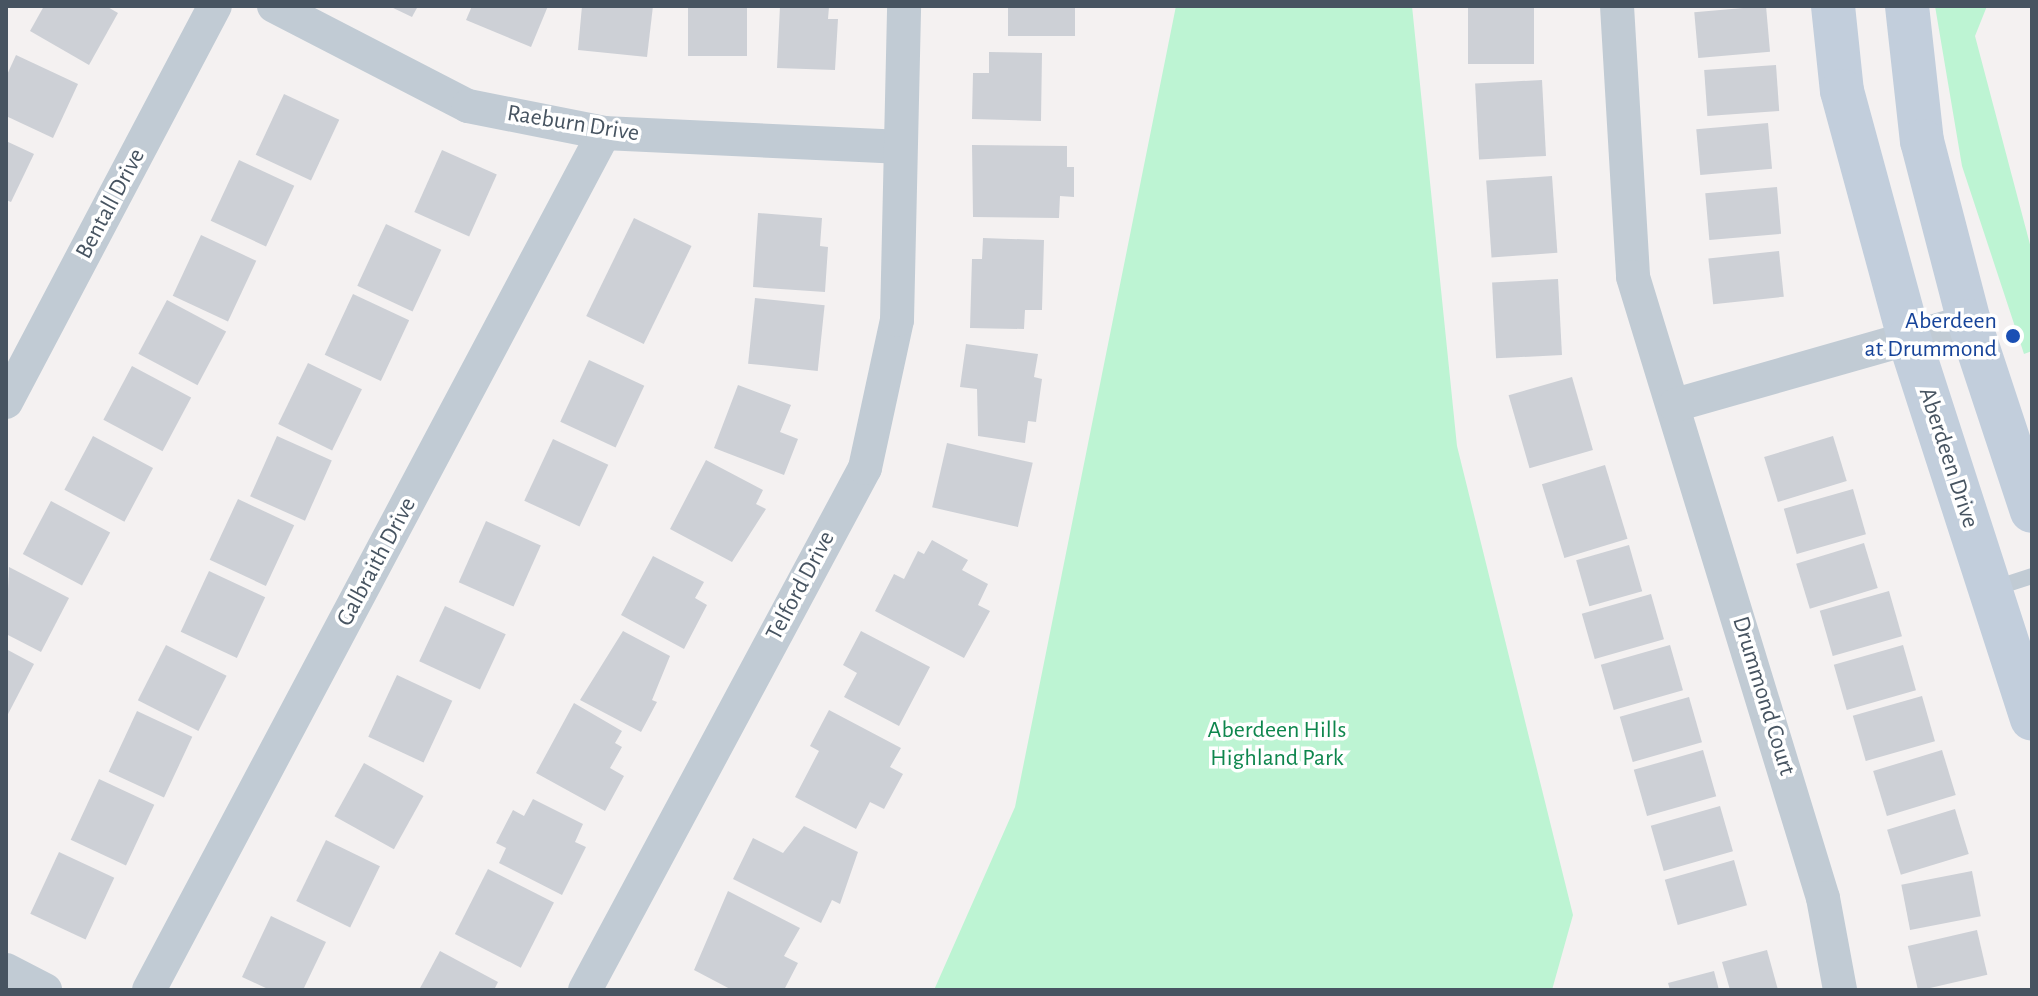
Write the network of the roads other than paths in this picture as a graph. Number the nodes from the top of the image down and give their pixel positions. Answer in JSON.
{"nodes":[{"id":1,"x":215,"y":6,"type":"edge"},
{"id":2,"x":274,"y":6,"type":"edge"},
{"id":3,"x":904,"y":6,"type":"edge"},
{"id":4,"x":1617,"y":6,"type":"edge"},
{"id":5,"x":1833,"y":6,"type":"edge"},
{"id":6,"x":1907,"y":6,"type":"edge"},
{"id":7,"x":604,"y":133,"type":"junction"},
{"id":8,"x":898,"y":147,"type":"junction"},
{"id":9,"x":1969,"y":321,"type":"junction"},
{"id":10,"x":1909,"y":338,"type":"junction"},
{"id":11,"x":6,"y":402,"type":"edge"},
{"id":12,"x":1675,"y":405,"type":"junction"},
{"id":13,"x":2032,"y":511,"type":"edge"},
{"id":14,"x":2032,"y":576,"type":"edge"},
{"id":15,"x":1990,"y":590,"type":"junction"},
{"id":16,"x":2032,"y":719,"type":"edge"},
{"id":17,"x":6,"y":970,"type":"edge"},
{"id":18,"x":45,"y":990,"type":"edge"},
{"id":19,"x":149,"y":990,"type":"edge"},
{"id":20,"x":585,"y":990,"type":"edge"},
{"id":21,"x":1840,"y":990,"type":"edge"}],
"edges":[{"from":1,"to":11,"type":"street","name":"Bentall Drive"},
{"from":2,"to":7,"type":"street","name":"Raeburn Drive"},
{"from":3,"to":8,"type":"street","name":"Telford Drive"},
{"from":4,"to":12,"type":"street","name":"Drummond Court"},
{"from":5,"to":10,"type":"main road","name":"Aberdeen Drive"},
{"from":6,"to":9,"type":"main road"},
{"from":7,"to":8,"type":"street","name":"Raeburn Drive"},
{"from":7,"to":19,"type":"street","name":"Galbraith Drive"},
{"from":8,"to":20,"type":"street","name":"Telford Drive"},
{"from":9,"to":10,"type":"street"},
{"from":9,"to":13,"type":"main road"},
{"from":10,"to":12,"type":"street"},
{"from":10,"to":15,"type":"main road","name":"Aberdeen Drive"},
{"from":12,"to":21,"type":"street","name":"Drummond Court"},
{"from":14,"to":15,"type":"lane"},
{"from":15,"to":16,"type":"main road","name":"Aberdeen Drive"},
{"from":17,"to":18,"type":"street"}]}
